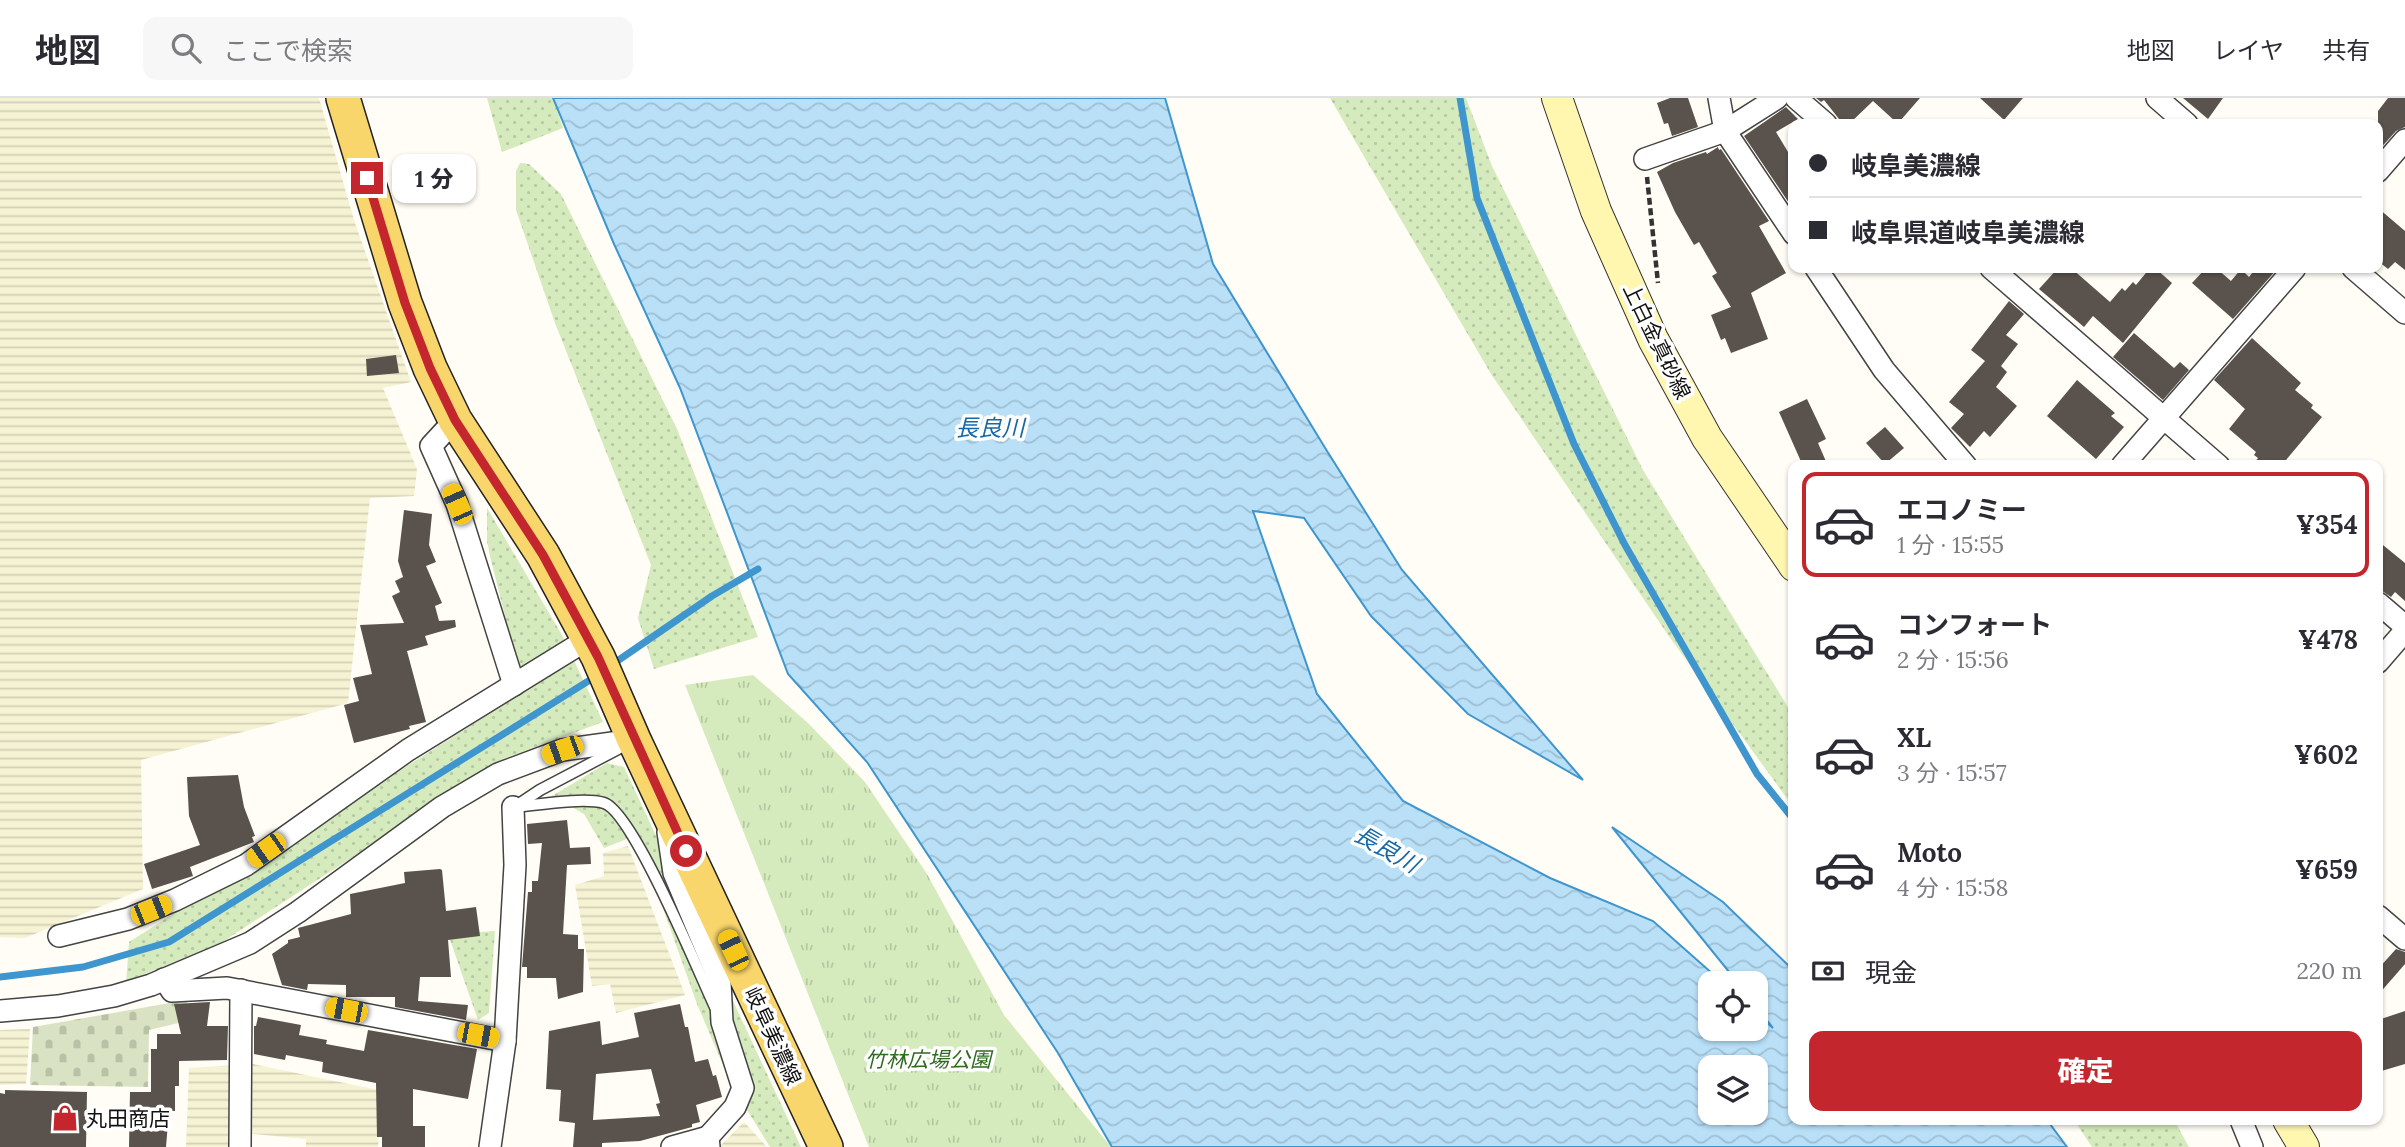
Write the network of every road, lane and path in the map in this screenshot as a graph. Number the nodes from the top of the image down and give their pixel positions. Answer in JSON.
{"nodes":[{"id":1,"x":343,"y":98,"type":"edge"},
{"id":2,"x":1558,"y":98,"type":"edge"},
{"id":3,"x":1719,"y":98,"type":"edge"},
{"id":4,"x":1777,"y":98,"type":"edge"},
{"id":5,"x":1796,"y":98,"type":"edge"},
{"id":6,"x":2157,"y":98,"type":"edge"},
{"id":7,"x":1820,"y":119,"type":"edge"},
{"id":8,"x":2180,"y":119,"type":"edge"},
{"id":9,"x":1725,"y":131,"type":"junction"},
{"id":10,"x":2405,"y":140,"type":"edge"},
{"id":11,"x":1646,"y":159,"type":"joint"},
{"id":12,"x":2383,"y":165,"type":"edge"},
{"id":13,"x":1788,"y":225,"type":"edge"},
{"id":14,"x":1819,"y":273,"type":"edge"},
{"id":15,"x":1997,"y":273,"type":"edge"},
{"id":16,"x":2291,"y":273,"type":"edge"},
{"id":17,"x":2359,"y":273,"type":"edge"},
{"id":18,"x":1658,"y":285,"type":"dead end"},
{"id":19,"x":2405,"y":313,"type":"edge"},
{"id":20,"x":2163,"y":418,"type":"junction"},
{"id":21,"x":455,"y":420,"type":"junction"},
{"id":22,"x":1961,"y":460,"type":"edge"},
{"id":23,"x":2127,"y":460,"type":"edge"},
{"id":24,"x":2212,"y":460,"type":"edge"},
{"id":25,"x":1788,"y":557,"type":"edge"},
{"id":26,"x":2383,"y":607,"type":"edge"},
{"id":27,"x":2405,"y":626,"type":"edge"},
{"id":28,"x":2405,"y":631,"type":"edge"},
{"id":29,"x":593,"y":648,"type":"junction"},
{"id":30,"x":2383,"y":656,"type":"edge"},
{"id":31,"x":514,"y":685,"type":"junction"},
{"id":32,"x":628,"y":726,"type":"junction"},
{"id":33,"x":663,"y":801,"type":"junction"},
{"id":34,"x":513,"y":807,"type":"junction"},
{"id":35,"x":2383,"y":920,"type":"edge"},
{"id":36,"x":59,"y":936,"type":"dead end"},
{"id":37,"x":2405,"y":939,"type":"edge"},
{"id":38,"x":164,"y":979,"type":"junction"},
{"id":39,"x":240,"y":990,"type":"junction"},
{"id":40,"x":0,"y":1011,"type":"edge"},
{"id":41,"x":722,"y":1022,"type":"junction"},
{"id":42,"x":505,"y":1041,"type":"junction"},
{"id":43,"x":2243,"y":1125,"type":"edge"},
{"id":44,"x":2291,"y":1125,"type":"edge"},
{"id":45,"x":708,"y":1142,"type":"edge"},
{"id":46,"x":240,"y":1147,"type":"edge"},
{"id":47,"x":490,"y":1147,"type":"edge"},
{"id":48,"x":671,"y":1147,"type":"edge"},
{"id":49,"x":826,"y":1147,"type":"edge"},
{"id":50,"x":2252,"y":1147,"type":"edge"},
{"id":51,"x":2304,"y":1147,"type":"edge"}],
"edges":[{"from":1,"to":21,"type":"main road","name":"岐阜美濃線"},
{"from":2,"to":25,"type":"main road","name":"上白金真砂線"},
{"from":3,"to":9,"type":"street"},
{"from":4,"to":9,"type":"street"},
{"from":5,"to":7,"type":"street"},
{"from":6,"to":8,"type":"street"},
{"from":9,"to":11,"type":"street"},
{"from":9,"to":13,"type":"street"},
{"from":10,"to":12,"type":"street"},
{"from":11,"to":18,"type":"path"},
{"from":14,"to":22,"type":"street"},
{"from":15,"to":20,"type":"street"},
{"from":16,"to":20,"type":"street"},
{"from":17,"to":19,"type":"street"},
{"from":20,"to":23,"type":"street"},
{"from":20,"to":24,"type":"street"},
{"from":21,"to":29,"type":"main road","name":"岐阜美濃線"},
{"from":21,"to":31,"type":"street"},
{"from":26,"to":27,"type":"street"},
{"from":28,"to":30,"type":"street"},
{"from":29,"to":31,"type":"street"},
{"from":29,"to":32,"type":"main road","name":"岐阜美濃線"},
{"from":31,"to":36,"type":"street"},
{"from":32,"to":33,"type":"main road","name":"岐阜美濃線"},
{"from":32,"to":34,"type":"lane"},
{"from":32,"to":38,"type":"street"},
{"from":33,"to":41,"type":"street"},
{"from":33,"to":49,"type":"main road","name":"岐阜美濃線"},
{"from":34,"to":41,"type":"lane"},
{"from":34,"to":42,"type":"street"},
{"from":35,"to":37,"type":"street"},
{"from":38,"to":39,"type":"street"},
{"from":38,"to":40,"type":"street"},
{"from":39,"to":42,"type":"street"},
{"from":39,"to":46,"type":"street"},
{"from":41,"to":45,"type":"street"},
{"from":42,"to":47,"type":"street"},
{"from":43,"to":50,"type":"street"},
{"from":44,"to":51,"type":"main road"},
{"from":45,"to":48,"type":"street"}]}
